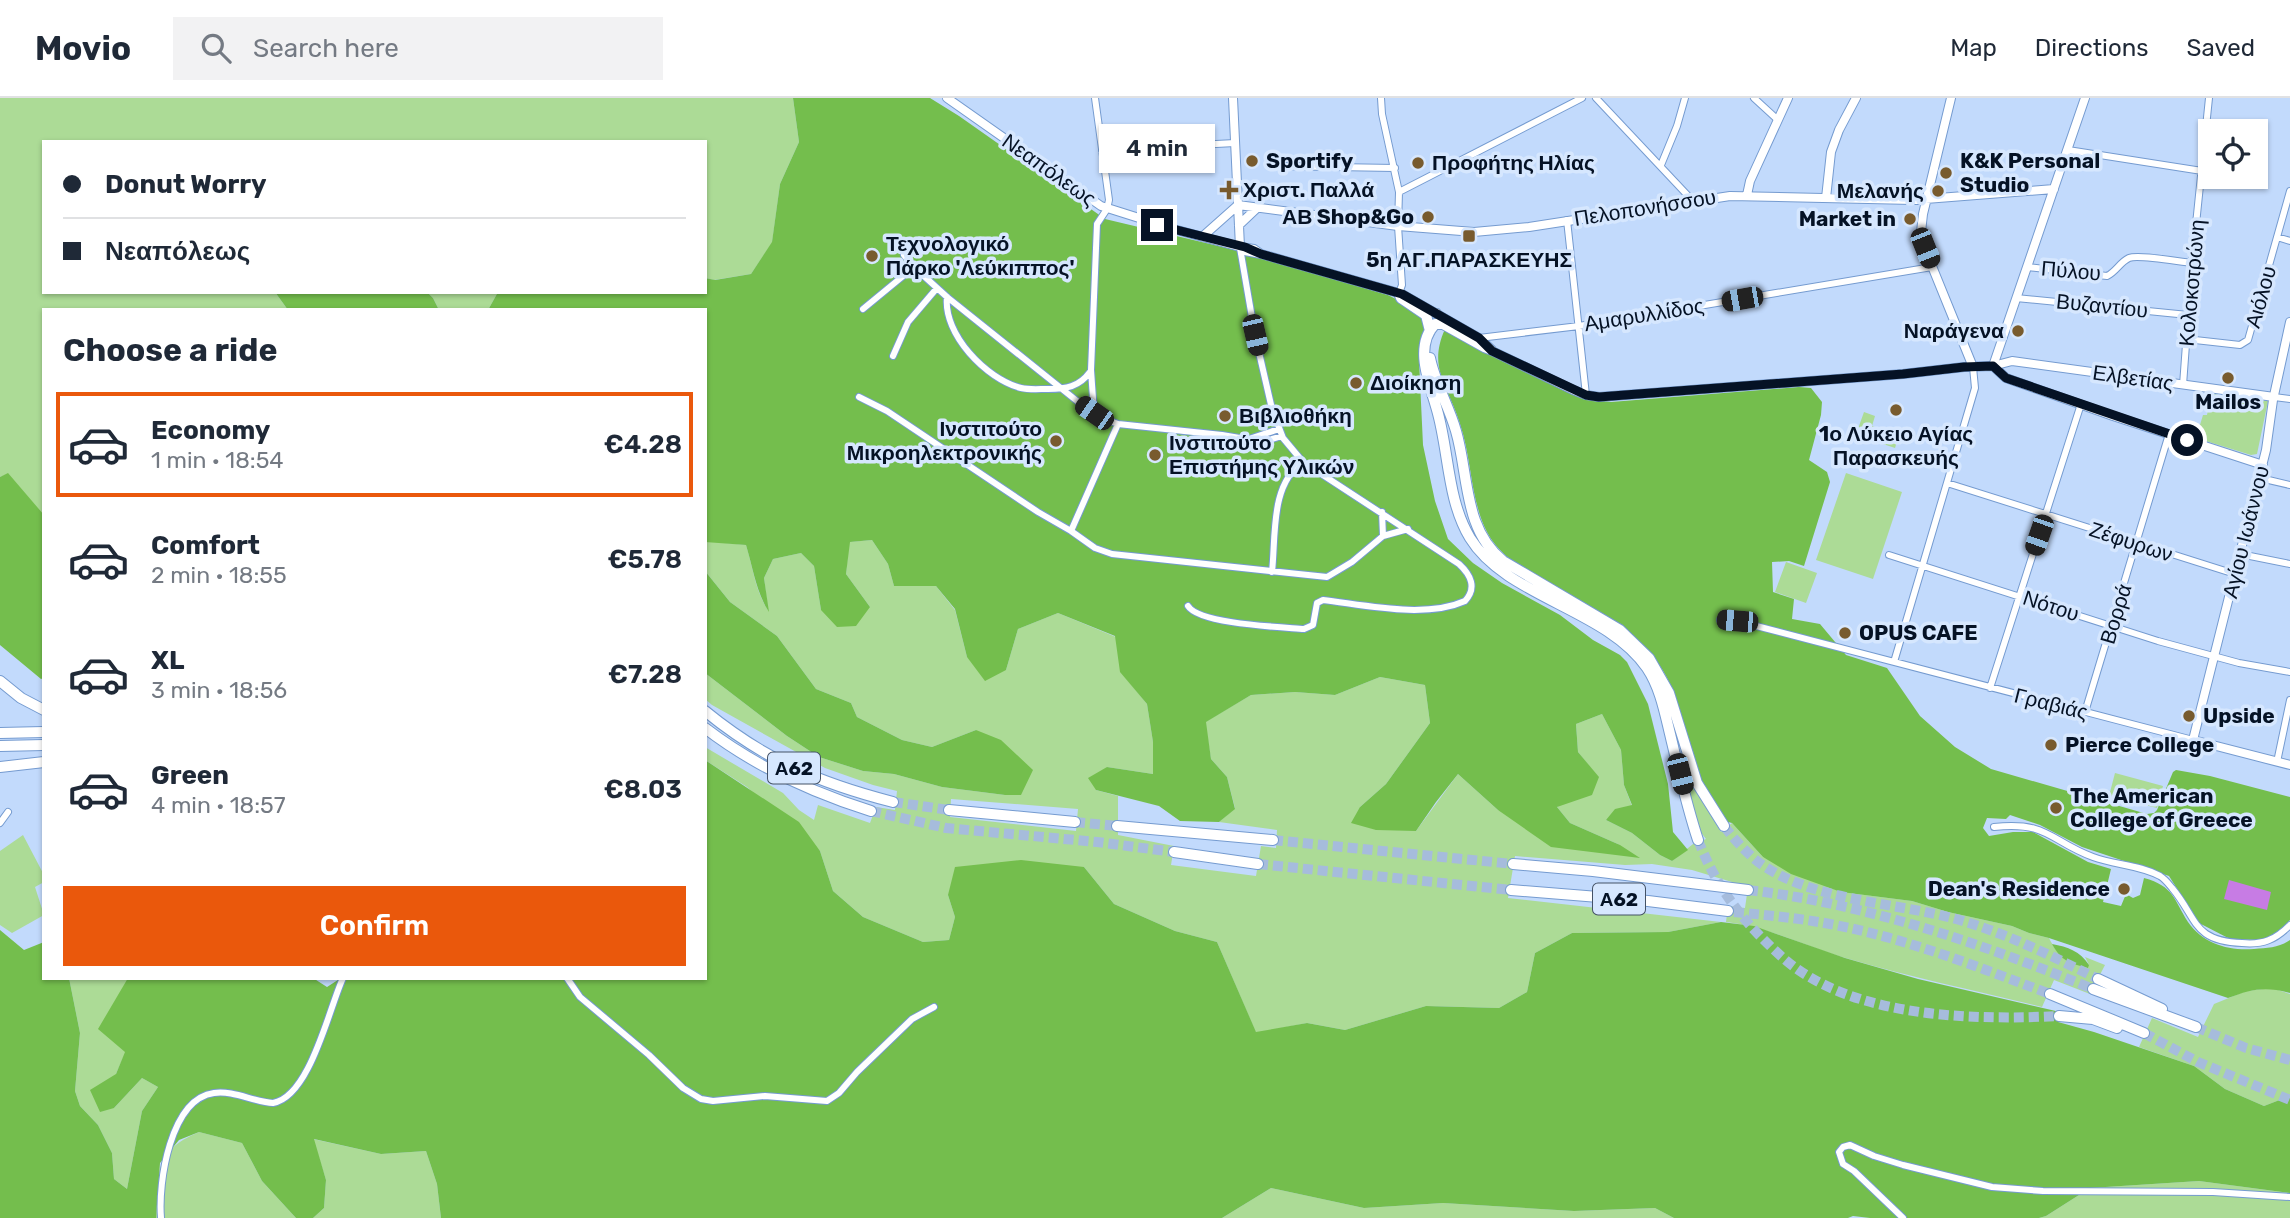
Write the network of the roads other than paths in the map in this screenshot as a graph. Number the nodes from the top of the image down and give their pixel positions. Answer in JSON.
{"nodes":[{"id":1,"x":947,"y":98,"type":"edge"},
{"id":2,"x":1095,"y":98,"type":"edge"},
{"id":3,"x":1233,"y":98,"type":"edge"},
{"id":4,"x":1381,"y":98,"type":"edge"},
{"id":5,"x":1581,"y":98,"type":"edge"},
{"id":6,"x":1596,"y":98,"type":"edge"},
{"id":7,"x":1685,"y":98,"type":"edge"},
{"id":8,"x":1754,"y":98,"type":"edge"},
{"id":9,"x":1788,"y":98,"type":"edge"},
{"id":10,"x":1856,"y":98,"type":"edge"},
{"id":11,"x":1951,"y":98,"type":"edge"},
{"id":12,"x":2085,"y":98,"type":"edge"},
{"id":13,"x":2209,"y":98,"type":"edge"},
{"id":14,"x":2207,"y":119,"type":"edge"},
{"id":15,"x":1778,"y":120,"type":"junction"},
{"id":16,"x":1235,"y":143,"type":"junction"},
{"id":17,"x":1102,"y":150,"type":"junction"},
{"id":18,"x":2068,"y":150,"type":"junction"},
{"id":19,"x":1661,"y":164,"type":"junction"},
{"id":20,"x":1275,"y":166,"type":"dead end"},
{"id":21,"x":1395,"y":168,"type":"junction"},
{"id":22,"x":2198,"y":170,"type":"edge"},
{"id":23,"x":2054,"y":189,"type":"junction"},
{"id":24,"x":2201,"y":189,"type":"edge"},
{"id":25,"x":2290,"y":191,"type":"edge"},
{"id":26,"x":1399,"y":192,"type":"junction"},
{"id":27,"x":1747,"y":195,"type":"junction"},
{"id":28,"x":1826,"y":198,"type":"junction"},
{"id":29,"x":1927,"y":199,"type":"junction"},
{"id":30,"x":1692,"y":200,"type":"junction"},
{"id":31,"x":1238,"y":205,"type":"junction"},
{"id":32,"x":1258,"y":207,"type":"junction"},
{"id":33,"x":1107,"y":209,"type":"junction"},
{"id":34,"x":1567,"y":220,"type":"junction"},
{"id":35,"x":1239,"y":225,"type":"junction"},
{"id":36,"x":1398,"y":226,"type":"junction"},
{"id":37,"x":1202,"y":237,"type":"junction"},
{"id":38,"x":2277,"y":237,"type":"junction"},
{"id":39,"x":2290,"y":241,"type":"edge"},
{"id":40,"x":1240,"y":247,"type":"junction"},
{"id":41,"x":904,"y":255,"type":"dead end"},
{"id":42,"x":2192,"y":264,"type":"junction"},
{"id":43,"x":914,"y":267,"type":"junction"},
{"id":44,"x":1932,"y":267,"type":"junction"},
{"id":45,"x":2027,"y":267,"type":"junction"},
{"id":46,"x":937,"y":288,"type":"junction"},
{"id":47,"x":1399,"y":293,"type":"junction"},
{"id":48,"x":947,"y":297,"type":"junction"},
{"id":49,"x":2017,"y":298,"type":"junction"},
{"id":50,"x":863,"y":309,"type":"dead end"},
{"id":51,"x":2188,"y":315,"type":"junction"},
{"id":52,"x":1439,"y":318,"type":"junction"},
{"id":53,"x":2290,"y":323,"type":"edge"},
{"id":54,"x":1579,"y":326,"type":"junction"},
{"id":55,"x":1430,"y":331,"type":"junction"},
{"id":56,"x":2288,"y":336,"type":"edge"},
{"id":57,"x":1479,"y":338,"type":"junction"},
{"id":58,"x":2186,"y":339,"type":"junction"},
{"id":59,"x":1492,"y":351,"type":"junction"},
{"id":60,"x":893,"y":356,"type":"dead end"},
{"id":61,"x":1993,"y":366,"type":"junction"},
{"id":62,"x":1973,"y":367,"type":"junction"},
{"id":63,"x":1091,"y":370,"type":"junction"},
{"id":64,"x":2183,"y":385,"type":"junction"},
{"id":65,"x":1063,"y":389,"type":"junction"},
{"id":66,"x":1586,"y":395,"type":"junction"},
{"id":67,"x":859,"y":397,"type":"dead end"},
{"id":68,"x":2274,"y":397,"type":"junction"},
{"id":69,"x":2290,"y":399,"type":"edge"},
{"id":70,"x":2081,"y":404,"type":"junction"},
{"id":71,"x":1094,"y":413,"type":"junction"},
{"id":72,"x":1118,"y":424,"type":"junction"},
{"id":73,"x":1280,"y":432,"type":"junction"},
{"id":74,"x":2169,"y":434,"type":"junction"},
{"id":75,"x":1303,"y":462,"type":"junction"},
{"id":76,"x":2263,"y":465,"type":"junction"},
{"id":77,"x":2259,"y":478,"type":"junction"},
{"id":78,"x":1947,"y":483,"type":"junction"},
{"id":79,"x":2290,"y":485,"type":"edge"},
{"id":80,"x":1382,"y":512,"type":"junction"},
{"id":81,"x":2046,"y":514,"type":"junction"},
{"id":82,"x":1408,"y":529,"type":"junction"},
{"id":83,"x":1071,"y":531,"type":"junction"},
{"id":84,"x":1383,"y":536,"type":"junction"},
{"id":85,"x":2137,"y":544,"type":"junction"},
{"id":86,"x":2240,"y":554,"type":"junction"},
{"id":87,"x":1888,"y":555,"type":"dead end"},
{"id":88,"x":2290,"y":564,"type":"edge"},
{"id":89,"x":1922,"y":566,"type":"junction"},
{"id":90,"x":1272,"y":572,"type":"junction"},
{"id":91,"x":2235,"y":574,"type":"junction"},
{"id":92,"x":2018,"y":596,"type":"junction"},
{"id":93,"x":1188,"y":606,"type":"dead end"},
{"id":94,"x":1720,"y":620,"type":"dead end"},
{"id":95,"x":2112,"y":626,"type":"junction"},
{"id":96,"x":2214,"y":656,"type":"junction"},
{"id":97,"x":1894,"y":662,"type":"junction"},
{"id":98,"x":2290,"y":672,"type":"edge"},
{"id":99,"x":0,"y":681,"type":"edge"},
{"id":100,"x":1990,"y":688,"type":"junction"},
{"id":101,"x":2290,"y":700,"type":"edge"},
{"id":102,"x":42,"y":709,"type":"edge"},
{"id":103,"x":2085,"y":712,"type":"junction"},
{"id":104,"x":707,"y":713,"type":"edge"},
{"id":105,"x":707,"y":729,"type":"edge"},
{"id":106,"x":42,"y":732,"type":"edge"},
{"id":107,"x":0,"y":733,"type":"edge"},
{"id":108,"x":2193,"y":740,"type":"junction"},
{"id":109,"x":42,"y":745,"type":"edge"},
{"id":110,"x":0,"y":746,"type":"edge"},
{"id":111,"x":42,"y":762,"type":"edge"},
{"id":112,"x":2277,"y":762,"type":"junction"},
{"id":113,"x":2290,"y":765,"type":"edge"},
{"id":114,"x":0,"y":767,"type":"edge"},
{"id":115,"x":893,"y":802,"type":"tunnel mouth"},
{"id":116,"x":949,"y":810,"type":"tunnel mouth"},
{"id":117,"x":871,"y":811,"type":"tunnel mouth"},
{"id":118,"x":8,"y":812,"type":"dead end"},
{"id":119,"x":1074,"y":822,"type":"tunnel mouth"},
{"id":120,"x":0,"y":823,"type":"edge"},
{"id":121,"x":1117,"y":826,"type":"tunnel mouth"},
{"id":122,"x":1724,"y":826,"type":"tunnel mouth"},
{"id":123,"x":1994,"y":827,"type":"dead end"},
{"id":124,"x":1273,"y":840,"type":"tunnel mouth"},
{"id":125,"x":1698,"y":841,"type":"tunnel mouth"},
{"id":126,"x":1174,"y":852,"type":"tunnel mouth"},
{"id":127,"x":1258,"y":864,"type":"tunnel mouth"},
{"id":128,"x":1513,"y":864,"type":"tunnel mouth"},
{"id":129,"x":1511,"y":890,"type":"tunnel mouth"},
{"id":130,"x":1748,"y":890,"type":"tunnel mouth"},
{"id":131,"x":1728,"y":911,"type":"tunnel mouth"},
{"id":132,"x":2290,"y":925,"type":"edge"},
{"id":133,"x":2098,"y":979,"type":"tunnel mouth"},
{"id":134,"x":342,"y":980,"type":"edge"},
{"id":135,"x":568,"y":980,"type":"edge"},
{"id":136,"x":2092,"y":989,"type":"tunnel mouth"},
{"id":137,"x":2050,"y":993,"type":"tunnel mouth"},
{"id":138,"x":934,"y":1007,"type":"dead end"},
{"id":139,"x":2059,"y":1016,"type":"tunnel mouth"},
{"id":140,"x":2181,"y":1021,"type":"junction"},
{"id":141,"x":2196,"y":1027,"type":"tunnel mouth"},
{"id":142,"x":2290,"y":1197,"type":"edge"},
{"id":143,"x":161,"y":1218,"type":"edge"},
{"id":144,"x":1903,"y":1218,"type":"edge"}],
"edges":[{"from":1,"to":33,"type":"street","name":"Νεαπόλεως"},
{"from":2,"to":17,"type":"street"},
{"from":3,"to":16,"type":"street"},
{"from":4,"to":21,"type":"street"},
{"from":5,"to":26,"type":"street"},
{"from":6,"to":19,"type":"street"},
{"from":7,"to":19,"type":"street"},
{"from":8,"to":15,"type":"street"},
{"from":9,"to":15,"type":"street"},
{"from":10,"to":28,"type":"street"},
{"from":11,"to":29,"type":"street"},
{"from":12,"to":18,"type":"street"},
{"from":13,"to":14,"type":"street","name":"Κολοκοτρώνη"},
{"from":15,"to":27,"type":"street"},
{"from":16,"to":17,"type":"street"},
{"from":16,"to":31,"type":"street"},
{"from":17,"to":33,"type":"street"},
{"from":18,"to":22,"type":"street"},
{"from":18,"to":23,"type":"street"},
{"from":19,"to":30,"type":"street"},
{"from":20,"to":21,"type":"street"},
{"from":21,"to":26,"type":"street"},
{"from":23,"to":29,"type":"street","name":"Πελοπονήσσου"},
{"from":23,"to":45,"type":"street"},
{"from":24,"to":42,"type":"street","name":"Κολοκοτρώνη"},
{"from":25,"to":38,"type":"street","name":"Αιόλου"},
{"from":26,"to":36,"type":"street"},
{"from":27,"to":28,"type":"street","name":"Πελοπονήσσου"},
{"from":27,"to":30,"type":"street","name":"Πελοπονήσσου"},
{"from":28,"to":29,"type":"street","name":"Πελοπονήσσου"},
{"from":29,"to":44,"type":"street"},
{"from":30,"to":34,"type":"street","name":"Πελοπονήσσου"},
{"from":31,"to":32,"type":"street","name":"Πελοπονήσσου"},
{"from":31,"to":35,"type":"street"},
{"from":31,"to":37,"type":"street"},
{"from":32,"to":35,"type":"street"},
{"from":32,"to":36,"type":"street","name":"Πελοπονήσσου"},
{"from":33,"to":37,"type":"street","name":"Νεαπόλεως"},
{"from":33,"to":63,"type":"street"},
{"from":34,"to":36,"type":"street","name":"Πελοπονήσσου"},
{"from":34,"to":54,"type":"street"},
{"from":35,"to":40,"type":"street"},
{"from":36,"to":47,"type":"street"},
{"from":37,"to":40,"type":"street","name":"Νεαπόλεως"},
{"from":38,"to":39,"type":"street"},
{"from":38,"to":58,"type":"street","name":"Αιόλου"},
{"from":40,"to":47,"type":"street","name":"Νεαπόλεως"},
{"from":40,"to":73,"type":"street"},
{"from":41,"to":43,"type":"street"},
{"from":42,"to":45,"type":"street","name":"Πύλου"},
{"from":42,"to":51,"type":"street","name":"Κολοκοτρώνη"},
{"from":43,"to":46,"type":"street"},
{"from":43,"to":50,"type":"street"},
{"from":44,"to":54,"type":"street","name":"Αμαρυλλίδος"},
{"from":44,"to":62,"type":"street"},
{"from":45,"to":49,"type":"street"},
{"from":46,"to":48,"type":"street"},
{"from":46,"to":60,"type":"street"},
{"from":47,"to":52,"type":"street","name":"Νεαπόλεως"},
{"from":47,"to":55,"type":"highway"},
{"from":48,"to":65,"type":"street"},
{"from":48,"to":65,"type":"street"},
{"from":49,"to":51,"type":"street","name":"Βυζαντίου"},
{"from":49,"to":61,"type":"street"},
{"from":51,"to":58,"type":"street","name":"Κολοκοτρώνη"},
{"from":52,"to":55,"type":"highway"},
{"from":52,"to":57,"type":"street"},
{"from":52,"to":59,"type":"street"},
{"from":52,"to":122,"type":"highway"},
{"from":53,"to":56,"type":"street","name":"Αγίου Ιωάννου"},
{"from":54,"to":57,"type":"street","name":"Αμαρυλλίδος"},
{"from":54,"to":66,"type":"street"},
{"from":55,"to":125,"type":"highway"},
{"from":56,"to":68,"type":"street","name":"Αγίου Ιωάννου"},
{"from":57,"to":59,"type":"street"},
{"from":58,"to":64,"type":"street","name":"Κολοκοτρώνη"},
{"from":59,"to":66,"type":"street"},
{"from":61,"to":62,"type":"street"},
{"from":61,"to":64,"type":"street","name":"Ελβετίας"},
{"from":61,"to":70,"type":"street"},
{"from":62,"to":66,"type":"street"},
{"from":62,"to":78,"type":"street"},
{"from":63,"to":65,"type":"street"},
{"from":63,"to":71,"type":"street"},
{"from":64,"to":68,"type":"street","name":"Ελβετίας"},
{"from":65,"to":71,"type":"street"},
{"from":67,"to":83,"type":"street"},
{"from":68,"to":69,"type":"street"},
{"from":68,"to":76,"type":"street","name":"Αγίου Ιωάννου"},
{"from":70,"to":74,"type":"street"},
{"from":70,"to":81,"type":"street"},
{"from":71,"to":72,"type":"street"},
{"from":72,"to":73,"type":"street"},
{"from":72,"to":83,"type":"street"},
{"from":73,"to":75,"type":"street"},
{"from":74,"to":76,"type":"street"},
{"from":74,"to":85,"type":"street","name":"Βορρά"},
{"from":75,"to":80,"type":"street"},
{"from":75,"to":90,"type":"street"},
{"from":76,"to":77,"type":"street","name":"Αγίου Ιωάννου"},
{"from":77,"to":79,"type":"street"},
{"from":77,"to":86,"type":"street","name":"Αγίου Ιωάννου"},
{"from":78,"to":81,"type":"street","name":"Ζέφυρων"},
{"from":78,"to":89,"type":"street"},
{"from":80,"to":82,"type":"street"},
{"from":80,"to":84,"type":"street"},
{"from":81,"to":85,"type":"street","name":"Ζέφυρων"},
{"from":81,"to":92,"type":"street"},
{"from":82,"to":84,"type":"street"},
{"from":82,"to":93,"type":"street"},
{"from":83,"to":90,"type":"street"},
{"from":84,"to":90,"type":"street"},
{"from":85,"to":91,"type":"street","name":"Ζέφυρων"},
{"from":85,"to":95,"type":"street","name":"Βορρά"},
{"from":86,"to":88,"type":"street"},
{"from":86,"to":91,"type":"street","name":"Αγίου Ιωάννου"},
{"from":87,"to":89,"type":"street","name":"Νότου"},
{"from":89,"to":92,"type":"street","name":"Νότου"},
{"from":89,"to":97,"type":"street"},
{"from":91,"to":96,"type":"street","name":"Αγίου Ιωάννου"},
{"from":92,"to":95,"type":"street","name":"Νότου"},
{"from":92,"to":100,"type":"street"},
{"from":94,"to":97,"type":"street","name":"Γραβιάς"},
{"from":95,"to":96,"type":"street","name":"Νότου"},
{"from":95,"to":103,"type":"street","name":"Βορρά"},
{"from":96,"to":98,"type":"street","name":"Νότου"},
{"from":96,"to":108,"type":"street","name":"Αγίου Ιωάννου"},
{"from":97,"to":100,"type":"street","name":"Γραβιάς"},
{"from":99,"to":102,"type":"highway"},
{"from":100,"to":103,"type":"street","name":"Γραβιάς"},
{"from":101,"to":112,"type":"street"},
{"from":103,"to":108,"type":"street","name":"Γραβιάς"},
{"from":104,"to":115,"type":"highway","number":"Α62"},
{"from":105,"to":117,"type":"highway","number":"Α62"},
{"from":106,"to":107,"type":"highway"},
{"from":108,"to":112,"type":"street","name":"Γραβιάς"},
{"from":109,"to":110,"type":"highway"},
{"from":111,"to":114,"type":"highway"},
{"from":112,"to":113,"type":"street","name":"Γραβιάς"},
{"from":116,"to":119,"type":"highway"},
{"from":118,"to":120,"type":"street"},
{"from":121,"to":124,"type":"highway"},
{"from":123,"to":132,"type":"street"},
{"from":126,"to":127,"type":"highway"},
{"from":128,"to":130,"type":"highway","number":"Α62"},
{"from":129,"to":131,"type":"highway","number":"Α62"},
{"from":133,"to":140,"type":"highway"},
{"from":134,"to":143,"type":"street"},
{"from":135,"to":138,"type":"street"},
{"from":136,"to":140,"type":"highway"},
{"from":137,"to":139,"type":"highway"},
{"from":140,"to":141,"type":"highway"},
{"from":142,"to":144,"type":"street"}]}
